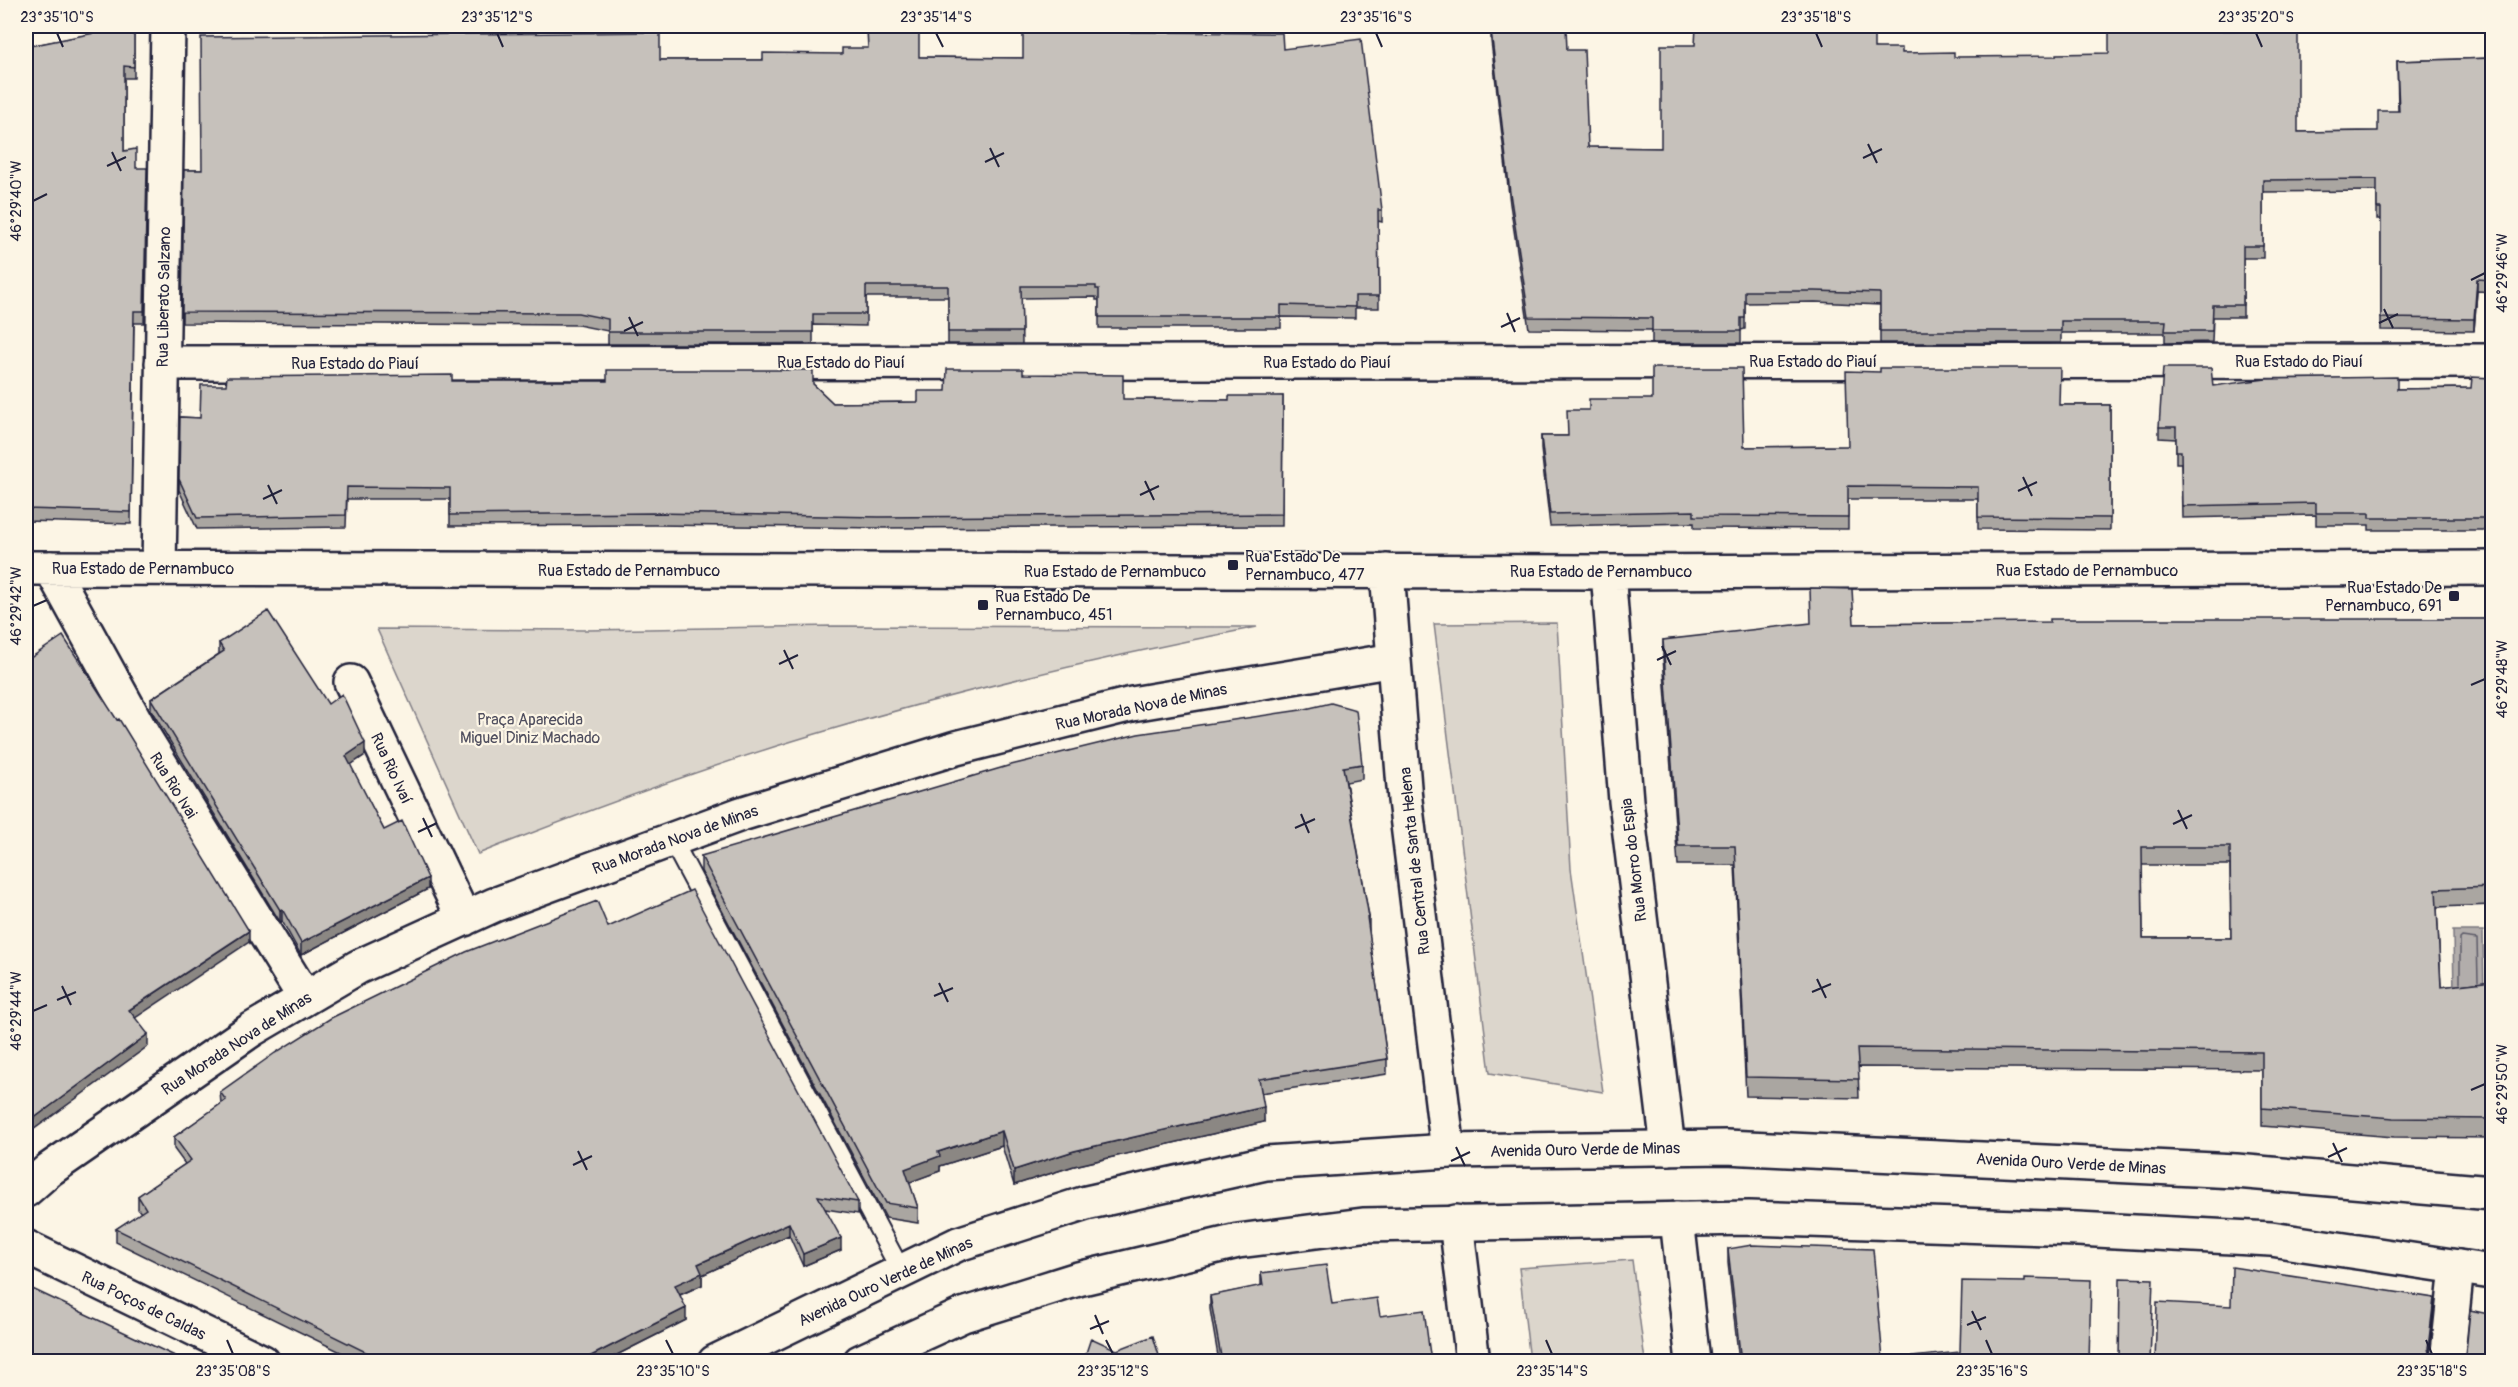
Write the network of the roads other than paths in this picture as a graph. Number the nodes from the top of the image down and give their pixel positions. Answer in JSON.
{"nodes":[{"id":1,"x":90,"y":26,"type":"edge"},
{"id":2,"x":168,"y":26,"type":"edge"},
{"id":3,"x":26,"y":39,"type":"edge"},
{"id":4,"x":2493,"y":361,"type":"edge"},
{"id":5,"x":162,"y":363,"type":"junction"},
{"id":6,"x":38,"y":568,"type":"edge"},
{"id":7,"x":159,"y":568,"type":"junction"},
{"id":8,"x":2493,"y":568,"type":"edge"},
{"id":9,"x":1386,"y":571,"type":"junction"},
{"id":10,"x":1608,"y":572,"type":"junction"},
{"id":11,"x":1394,"y":660,"type":"junction"},
{"id":12,"x":351,"y":682,"type":"dead end"},
{"id":13,"x":671,"y":838,"type":"junction"},
{"id":14,"x":464,"y":919,"type":"junction"},
{"id":15,"x":305,"y":998,"type":"junction"},
{"id":16,"x":1668,"y":1148,"type":"junction"},
{"id":17,"x":1448,"y":1151,"type":"junction"},
{"id":18,"x":26,"y":1190,"type":"edge"},
{"id":19,"x":2493,"y":1193,"type":"edge"},
{"id":20,"x":1677,"y":1219,"type":"junction"},
{"id":21,"x":1456,"y":1222,"type":"junction"},
{"id":22,"x":26,"y":1247,"type":"edge"},
{"id":23,"x":2457,"y":1267,"type":"junction"},
{"id":24,"x":902,"y":1271,"type":"junction"},
{"id":25,"x":2493,"y":1272,"type":"edge"},
{"id":26,"x":263,"y":1362,"type":"edge"},
{"id":27,"x":714,"y":1362,"type":"edge"},
{"id":28,"x":860,"y":1362,"type":"edge"},
{"id":29,"x":1473,"y":1362,"type":"edge"},
{"id":30,"x":1693,"y":1362,"type":"edge"},
{"id":31,"x":2447,"y":1362,"type":"edge"}],
"edges":[{"from":1,"to":3,"type":"street"},
{"from":2,"to":5,"type":"street","name":"Rua Liberato Salzano"},
{"from":4,"to":5,"type":"street","name":"Rua Estado do Piauí"},
{"from":5,"to":7,"type":"street","name":"Rua Liberato Salzano"},
{"from":6,"to":7,"type":"street","name":"Rua Estado de Pernambuco"},
{"from":6,"to":15,"type":"street","name":"Rua Rio Ivai"},
{"from":7,"to":9,"type":"street","name":"Rua Estado de Pernambuco"},
{"from":8,"to":10,"type":"street","name":"Rua Estado de Pernambuco"},
{"from":9,"to":10,"type":"street","name":"Rua Estado de Pernambuco"},
{"from":9,"to":11,"type":"street","name":"Rua Central de Santa Helena"},
{"from":10,"to":16,"type":"street","name":"Rua Morro do Espia"},
{"from":11,"to":13,"type":"street","name":"Rua Morada Nova de Minas"},
{"from":11,"to":17,"type":"street","name":"Rua Central de Santa Helena"},
{"from":12,"to":14,"type":"street","name":"Rua Rio Ivaí"},
{"from":13,"to":14,"type":"street","name":"Rua Morada Nova de Minas"},
{"from":13,"to":24,"type":"lane"},
{"from":14,"to":15,"type":"street","name":"Rua Morada Nova de Minas"},
{"from":15,"to":18,"type":"street","name":"Rua Morada Nova de Minas"},
{"from":16,"to":17,"type":"street","name":"Avenida Ouro Verde de Minas"},
{"from":16,"to":19,"type":"street","name":"Avenida Ouro Verde de Minas"},
{"from":17,"to":24,"type":"street","name":"Avenida Ouro Verde de Minas"},
{"from":20,"to":21,"type":"street"},
{"from":20,"to":23,"type":"street"},
{"from":20,"to":30,"type":"street"},
{"from":21,"to":28,"type":"street"},
{"from":21,"to":29,"type":"street"},
{"from":22,"to":26,"type":"street","name":"Rua Poços de Caldas"},
{"from":23,"to":25,"type":"street"},
{"from":23,"to":31,"type":"street"},
{"from":24,"to":27,"type":"street","name":"Avenida Ouro Verde de Minas"}]}
